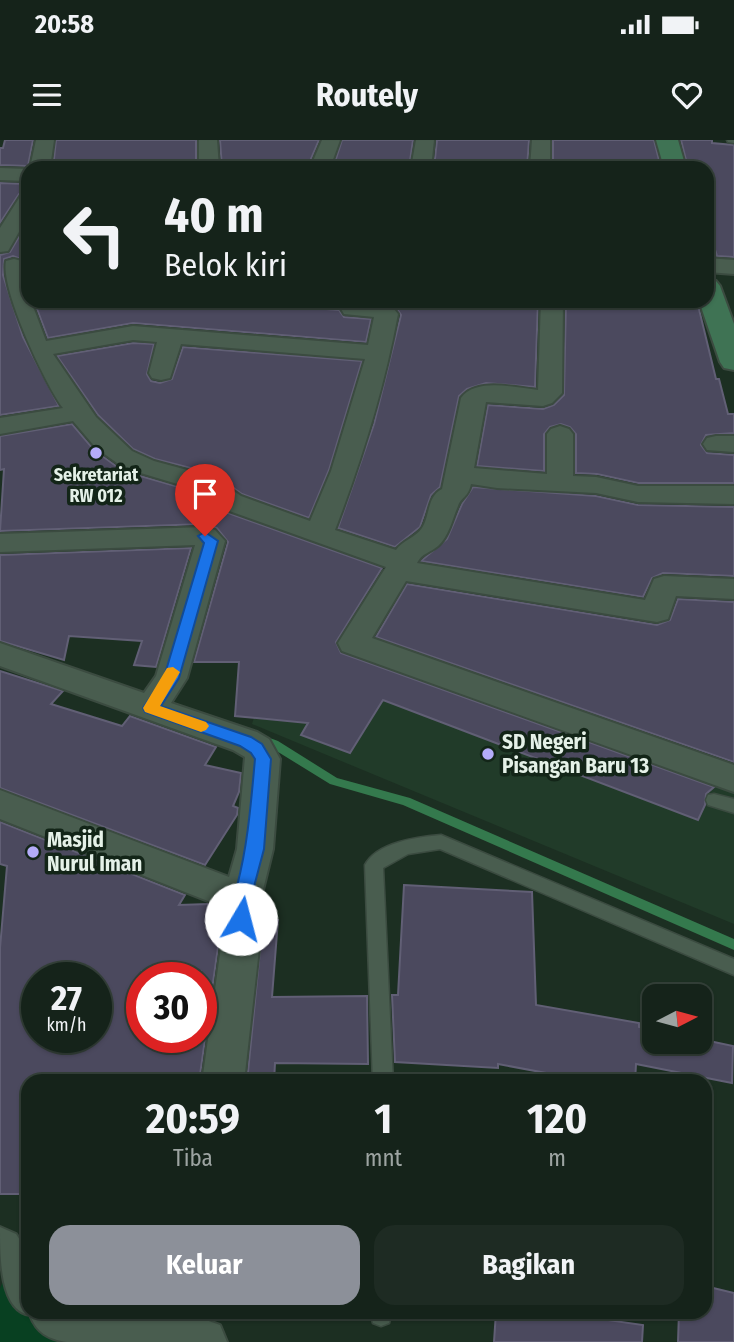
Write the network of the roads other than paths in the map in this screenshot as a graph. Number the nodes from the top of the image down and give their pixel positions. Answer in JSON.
{"nodes":[{"id":1,"x":45,"y":140,"type":"edge"},
{"id":2,"x":208,"y":140,"type":"edge"},
{"id":3,"x":331,"y":140,"type":"edge"},
{"id":4,"x":425,"y":140,"type":"edge"},
{"id":5,"x":541,"y":140,"type":"edge"},
{"id":6,"x":667,"y":140,"type":"edge"},
{"id":7,"x":41,"y":161,"type":"edge"},
{"id":8,"x":209,"y":161,"type":"edge"},
{"id":9,"x":323,"y":161,"type":"edge"},
{"id":10,"x":422,"y":161,"type":"edge"},
{"id":11,"x":540,"y":161,"type":"edge"},
{"id":12,"x":673,"y":161,"type":"edge"},
{"id":13,"x":0,"y":174,"type":"edge"},
{"id":14,"x":21,"y":175,"type":"edge"},
{"id":15,"x":21,"y":223,"type":"edge"},
{"id":16,"x":10,"y":261,"type":"edge"},
{"id":17,"x":714,"y":266,"type":"edge"},
{"id":18,"x":734,"y":267,"type":"edge"},
{"id":19,"x":21,"y":305,"type":"edge"},
{"id":20,"x":714,"y":306,"type":"edge"},
{"id":21,"x":22,"y":308,"type":"edge"},
{"id":22,"x":352,"y":308,"type":"edge"},
{"id":23,"x":552,"y":308,"type":"edge"},
{"id":24,"x":171,"y":335,"type":"junction"},
{"id":25,"x":39,"y":349,"type":"junction"},
{"id":26,"x":378,"y":354,"type":"junction"},
{"id":27,"x":734,"y":362,"type":"edge"},
{"id":28,"x":161,"y":373,"type":"dead end"},
{"id":29,"x":78,"y":413,"type":"junction"},
{"id":30,"x":0,"y":426,"type":"edge"},
{"id":31,"x":560,"y":434,"type":"dead end"},
{"id":32,"x":460,"y":474,"type":"junction"},
{"id":33,"x":560,"y":483,"type":"junction"},
{"id":34,"x":734,"y":495,"type":"edge"},
{"id":35,"x":231,"y":502,"type":"junction"},
{"id":36,"x":319,"y":534,"type":"junction"},
{"id":37,"x":205,"y":536,"type":"junction"},
{"id":38,"x":0,"y":543,"type":"edge"},
{"id":39,"x":401,"y":566,"type":"junction"},
{"id":40,"x":734,"y":589,"type":"edge"},
{"id":41,"x":0,"y":654,"type":"edge"},
{"id":42,"x":159,"y":696,"type":"junction"},
{"id":43,"x":724,"y":789,"type":"edge"},
{"id":44,"x":0,"y":804,"type":"edge"},
{"id":45,"x":734,"y":806,"type":"edge"},
{"id":46,"x":242,"y":898,"type":"junction"},
{"id":47,"x":734,"y":967,"type":"edge"},
{"id":48,"x":224,"y":1074,"type":"edge"},
{"id":49,"x":383,"y":1074,"type":"edge"},
{"id":50,"x":77,"y":1319,"type":"edge"},
{"id":51,"x":190,"y":1331,"type":"edge"}],
"edges":[{"from":1,"to":7,"type":"street"},
{"from":2,"to":8,"type":"street"},
{"from":3,"to":9,"type":"street"},
{"from":4,"to":10,"type":"street"},
{"from":5,"to":11,"type":"street"},
{"from":6,"to":12,"type":"street"},
{"from":13,"to":14,"type":"street"},
{"from":15,"to":16,"type":"street"},
{"from":16,"to":19,"type":"street"},
{"from":17,"to":18,"type":"street"},
{"from":20,"to":27,"type":"street"},
{"from":21,"to":25,"type":"street"},
{"from":22,"to":26,"type":"street"},
{"from":23,"to":32,"type":"street"},
{"from":24,"to":25,"type":"street"},
{"from":24,"to":26,"type":"street"},
{"from":24,"to":28,"type":"street"},
{"from":25,"to":29,"type":"street"},
{"from":26,"to":36,"type":"street"},
{"from":29,"to":30,"type":"street"},
{"from":29,"to":35,"type":"street"},
{"from":31,"to":33,"type":"street"},
{"from":32,"to":33,"type":"street"},
{"from":32,"to":39,"type":"street"},
{"from":33,"to":34,"type":"street"},
{"from":35,"to":36,"type":"street"},
{"from":35,"to":37,"type":"street"},
{"from":36,"to":39,"type":"street"},
{"from":37,"to":38,"type":"street"},
{"from":37,"to":42,"type":"street"},
{"from":39,"to":40,"type":"street"},
{"from":39,"to":43,"type":"street"},
{"from":41,"to":42,"type":"street"},
{"from":42,"to":46,"type":"street"},
{"from":43,"to":45,"type":"lane"},
{"from":44,"to":46,"type":"street"},
{"from":46,"to":48,"type":"street"},
{"from":47,"to":49,"type":"lane"},
{"from":50,"to":51,"type":"street"}]}
